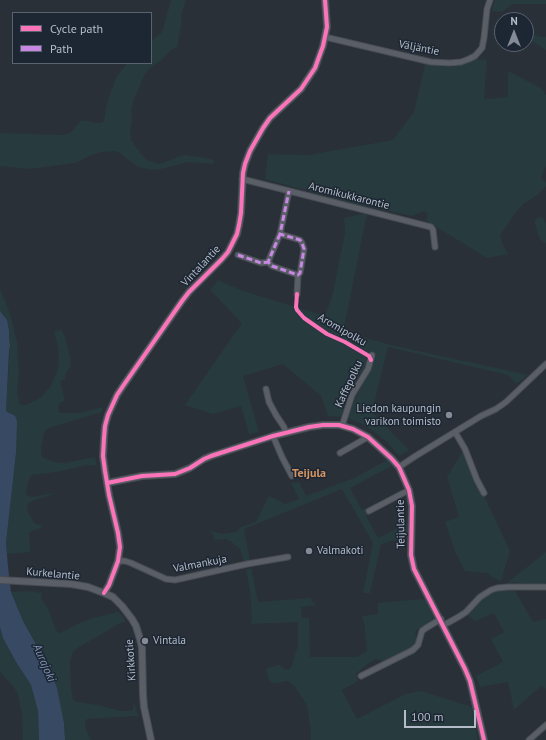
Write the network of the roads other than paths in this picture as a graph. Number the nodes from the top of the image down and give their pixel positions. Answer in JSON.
{"nodes":[{"id":1,"x":325,"y":0,"type":"edge"},
{"id":2,"x":490,"y":0,"type":"edge"},
{"id":3,"x":325,"y":37,"type":"junction"},
{"id":4,"x":242,"y":179,"type":"junction"},
{"id":5,"x":289,"y":191,"type":"junction"},
{"id":6,"x":280,"y":234,"type":"junction"},
{"id":7,"x":435,"y":247,"type":"dead end"},
{"id":8,"x":238,"y":255,"type":"dead end"},
{"id":9,"x":268,"y":262,"type":"junction"},
{"id":10,"x":298,"y":275,"type":"junction"},
{"id":11,"x":297,"y":294,"type":"dead end"},
{"id":12,"x":372,"y":355,"type":"dead end"},
{"id":13,"x":546,"y":364,"type":"edge"},
{"id":14,"x":266,"y":389,"type":"dead end"},
{"id":15,"x":343,"y":423,"type":"junction"},
{"id":16,"x":455,"y":432,"type":"junction"},
{"id":17,"x":286,"y":433,"type":"junction"},
{"id":18,"x":274,"y":436,"type":"junction"},
{"id":19,"x":368,"y":437,"type":"junction"},
{"id":20,"x":340,"y":453,"type":"dead end"},
{"id":21,"x":399,"y":467,"type":"junction"},
{"id":22,"x":292,"y":476,"type":"dead end"},
{"id":23,"x":107,"y":483,"type":"junction"},
{"id":24,"x":409,"y":490,"type":"junction"},
{"id":25,"x":484,"y":493,"type":"dead end"},
{"id":26,"x":368,"y":511,"type":"dead end"},
{"id":27,"x":288,"y":557,"type":"dead end"},
{"id":28,"x":118,"y":561,"type":"junction"},
{"id":29,"x":0,"y":580,"type":"edge"},
{"id":30,"x":546,"y":587,"type":"edge"},
{"id":31,"x":104,"y":593,"type":"junction"},
{"id":32,"x":442,"y":622,"type":"junction"},
{"id":33,"x":361,"y":676,"type":"dead end"},
{"id":34,"x":546,"y":725,"type":"edge"},
{"id":35,"x":150,"y":740,"type":"edge"},
{"id":36,"x":484,"y":740,"type":"edge"},
{"id":37,"x":529,"y":740,"type":"edge"}],
"edges":[{"from":1,"to":3,"type":"street","name":"Vintalantie"},
{"from":2,"to":3,"type":"street","name":"Väljäntie"},
{"from":3,"to":4,"type":"street","name":"Vintalantie"},
{"from":4,"to":5,"type":"street","name":"Aromikukkarontie"},
{"from":4,"to":23,"type":"street","name":"Vintalantie"},
{"from":5,"to":6,"type":"street"},
{"from":5,"to":7,"type":"street","name":"Aromikukkarontie"},
{"from":6,"to":9,"type":"street"},
{"from":6,"to":10,"type":"street"},
{"from":8,"to":9,"type":"street"},
{"from":9,"to":10,"type":"street"},
{"from":10,"to":11,"type":"street"},
{"from":12,"to":15,"type":"street","name":"Kaffepolku"},
{"from":13,"to":16,"type":"street"},
{"from":14,"to":17,"type":"street"},
{"from":15,"to":17,"type":"street","name":"Teijulantie"},
{"from":15,"to":19,"type":"street","name":"Teijulantie"},
{"from":16,"to":21,"type":"street"},
{"from":16,"to":25,"type":"street"},
{"from":17,"to":18,"type":"street","name":"Teijulantie"},
{"from":18,"to":22,"type":"street"},
{"from":18,"to":23,"type":"street","name":"Teijulantie"},
{"from":19,"to":20,"type":"street"},
{"from":19,"to":21,"type":"street","name":"Teijulantie"},
{"from":21,"to":24,"type":"street","name":"Teijulantie"},
{"from":23,"to":28,"type":"street","name":"Vintalantie"},
{"from":24,"to":26,"type":"street"},
{"from":24,"to":32,"type":"street","name":"Teijulantie"},
{"from":27,"to":28,"type":"street","name":"Valmankuja"},
{"from":28,"to":31,"type":"street","name":"Vintalantie"},
{"from":29,"to":31,"type":"street","name":"Kurkelantie"},
{"from":30,"to":32,"type":"street"},
{"from":31,"to":35,"type":"street","name":"Kirkkotie"},
{"from":32,"to":33,"type":"street"},
{"from":32,"to":36,"type":"street","name":"Teijulantie"},
{"from":34,"to":37,"type":"street"}]}
